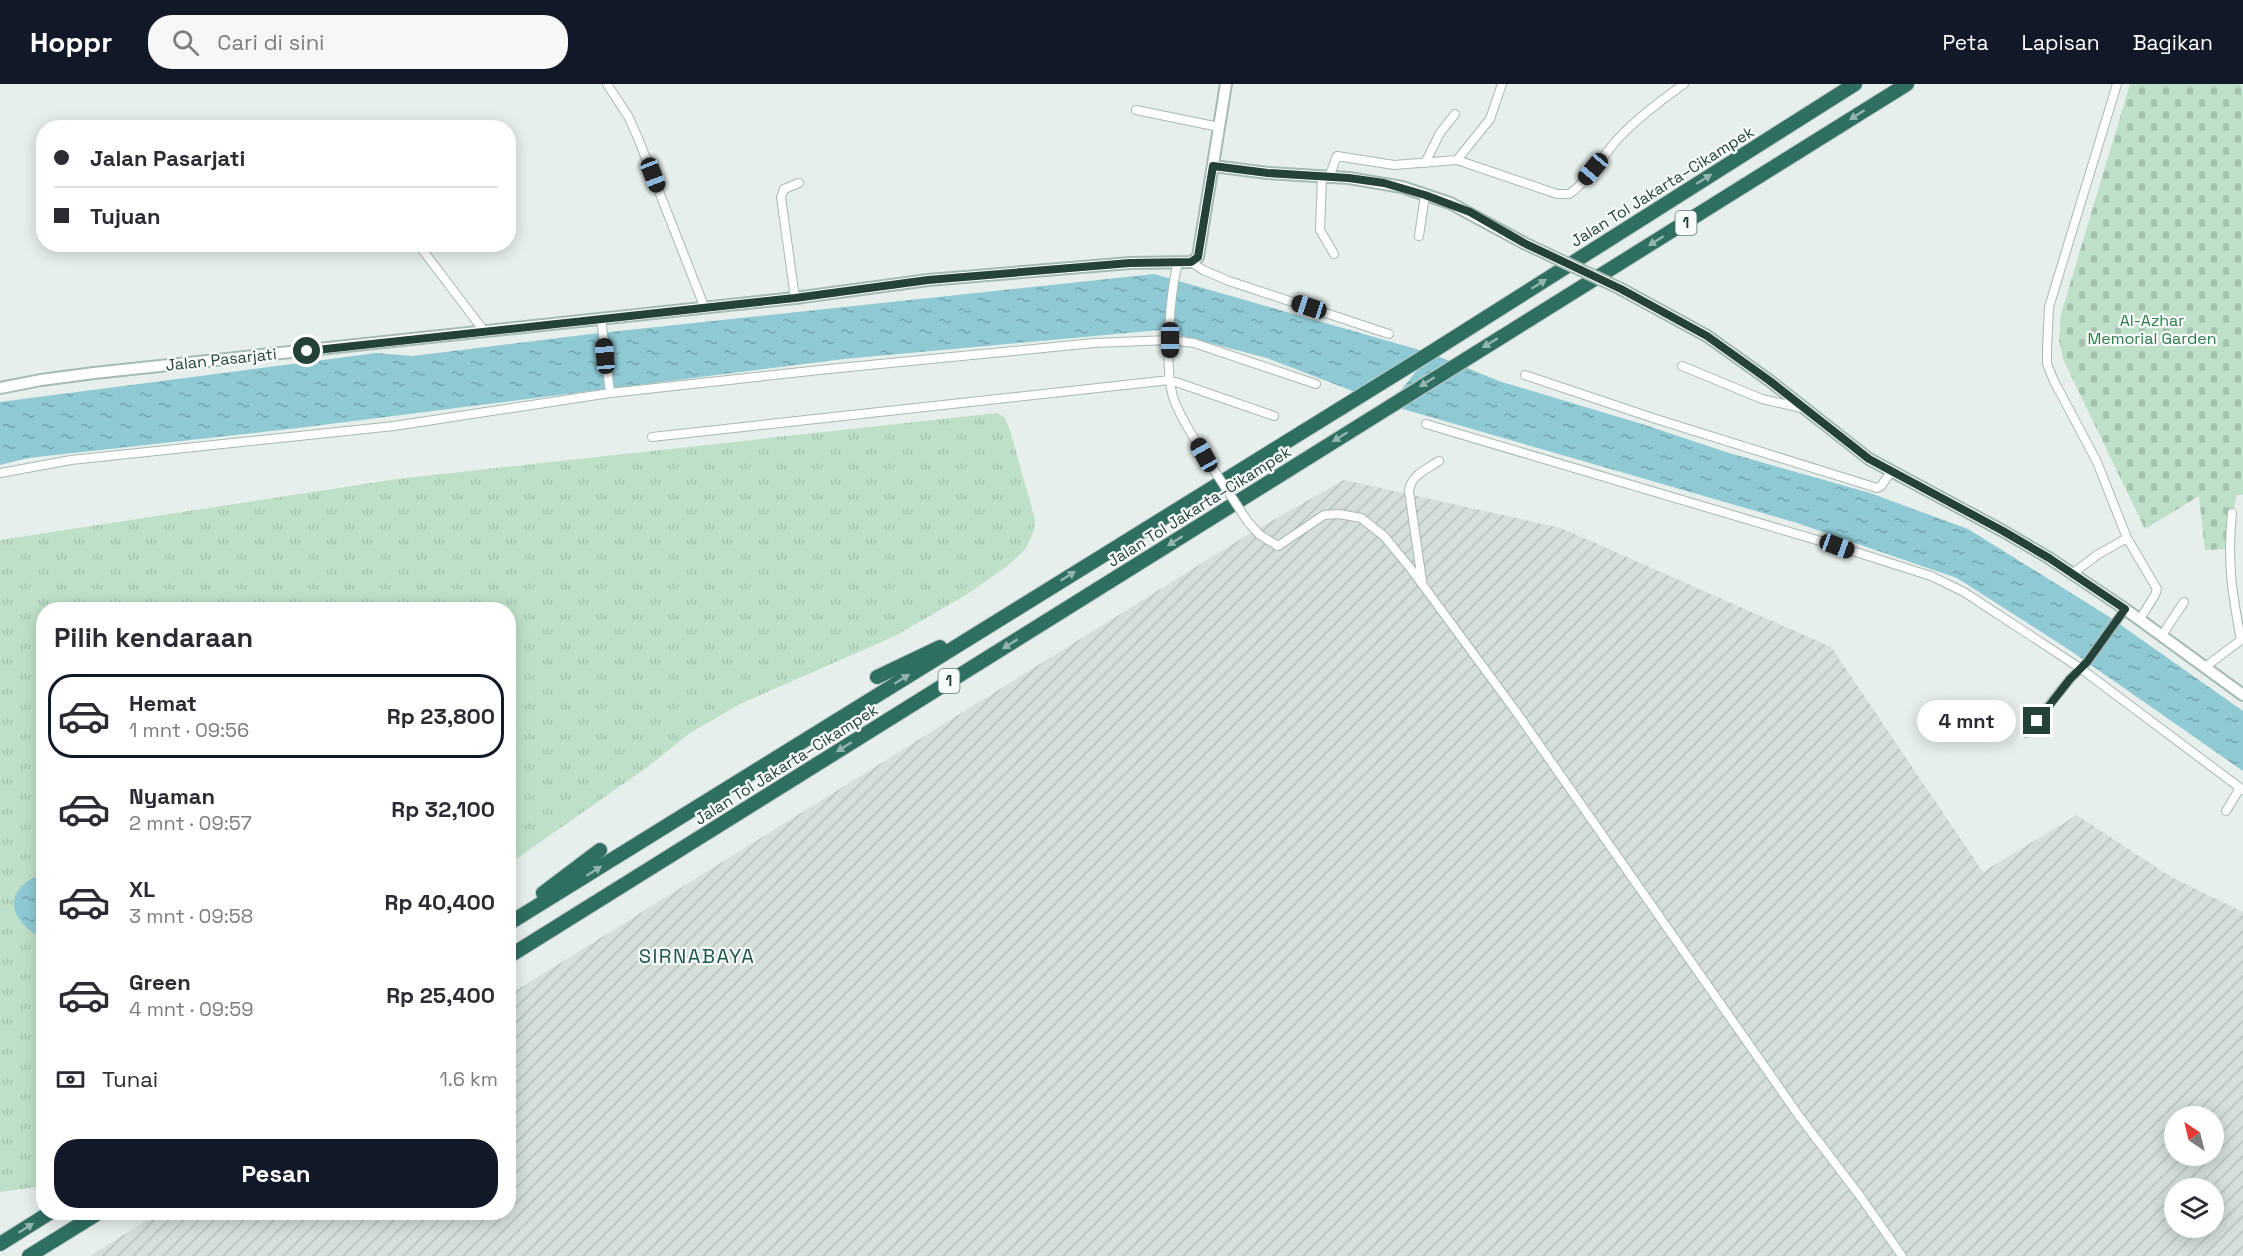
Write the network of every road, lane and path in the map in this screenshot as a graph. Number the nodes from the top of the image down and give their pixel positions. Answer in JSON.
{"nodes":[{"id":1,"x":607,"y":84,"type":"edge"},
{"id":2,"x":1226,"y":84,"type":"edge"},
{"id":3,"x":1502,"y":84,"type":"edge"},
{"id":4,"x":1684,"y":84,"type":"edge"},
{"id":5,"x":1855,"y":84,"type":"edge"},
{"id":6,"x":1906,"y":84,"type":"edge"},
{"id":7,"x":2117,"y":84,"type":"edge"},
{"id":8,"x":1136,"y":110,"type":"dead end"},
{"id":9,"x":1455,"y":114,"type":"dead end"},
{"id":10,"x":1219,"y":127,"type":"junction"},
{"id":11,"x":1457,"y":160,"type":"junction"},
{"id":12,"x":1425,"y":163,"type":"junction"},
{"id":13,"x":1213,"y":166,"type":"junction"},
{"id":14,"x":1326,"y":176,"type":"junction"},
{"id":15,"x":799,"y":183,"type":"dead end"},
{"id":16,"x":1425,"y":195,"type":"junction"},
{"id":17,"x":1419,"y":236,"type":"dead end"},
{"id":18,"x":424,"y":252,"type":"edge"},
{"id":19,"x":1334,"y":254,"type":"dead end"},
{"id":20,"x":1193,"y":261,"type":"junction"},
{"id":21,"x":1178,"y":262,"type":"junction"},
{"id":22,"x":795,"y":298,"type":"junction"},
{"id":23,"x":704,"y":306,"type":"junction"},
{"id":24,"x":601,"y":318,"type":"junction"},
{"id":25,"x":484,"y":331,"type":"junction"},
{"id":26,"x":1389,"y":334,"type":"dead end"},
{"id":27,"x":1170,"y":335,"type":"junction"},
{"id":28,"x":1682,"y":366,"type":"dead end"},
{"id":29,"x":1525,"y":375,"type":"dead end"},
{"id":30,"x":1170,"y":380,"type":"junction"},
{"id":31,"x":1316,"y":384,"type":"dead end"},
{"id":32,"x":0,"y":388,"type":"edge"},
{"id":33,"x":610,"y":393,"type":"junction"},
{"id":34,"x":1803,"y":408,"type":"junction"},
{"id":35,"x":1274,"y":416,"type":"dead end"},
{"id":36,"x":1426,"y":424,"type":"dead end"},
{"id":37,"x":652,"y":437,"type":"dead end"},
{"id":38,"x":1439,"y":461,"type":"dead end"},
{"id":39,"x":1892,"y":472,"type":"junction"},
{"id":40,"x":0,"y":473,"type":"edge"},
{"id":41,"x":2232,"y":513,"type":"dead end"},
{"id":42,"x":2127,"y":538,"type":"junction"},
{"id":43,"x":2072,"y":574,"type":"junction"},
{"id":44,"x":1423,"y":585,"type":"junction"},
{"id":45,"x":2184,"y":602,"type":"dead end"},
{"id":46,"x":2125,"y":609,"type":"junction"},
{"id":47,"x":2140,"y":619,"type":"junction"},
{"id":48,"x":975,"y":633,"type":"junction"},
{"id":49,"x":2162,"y":635,"type":"junction"},
{"id":50,"x":2205,"y":666,"type":"junction"},
{"id":51,"x":2080,"y":668,"type":"junction"},
{"id":52,"x":877,"y":677,"type":"dead end"},
{"id":53,"x":2243,"y":695,"type":"edge"},
{"id":54,"x":2026,"y":733,"type":"dead end"},
{"id":55,"x":2241,"y":789,"type":"edge"},
{"id":56,"x":2226,"y":811,"type":"dead end"},
{"id":57,"x":600,"y":850,"type":"dead end"},
{"id":58,"x":516,"y":916,"type":"edge"},
{"id":59,"x":516,"y":917,"type":"edge"},
{"id":60,"x":516,"y":952,"type":"edge"},
{"id":61,"x":38,"y":1220,"type":"edge"},
{"id":62,"x":87,"y":1220,"type":"edge"},
{"id":63,"x":0,"y":1244,"type":"edge"},
{"id":64,"x":29,"y":1256,"type":"edge"},
{"id":65,"x":1902,"y":1256,"type":"edge"}],
"edges":[{"from":1,"to":23,"type":"street"},
{"from":2,"to":10,"type":"main road"},
{"from":3,"to":11,"type":"street"},
{"from":4,"to":11,"type":"street"},
{"from":48,"to":5,"type":"highway","name":"Jalan Tol Jakarta–Cikampek","number":"1","one_way":true},
{"from":6,"to":60,"type":"highway","name":"Jalan Tol Jakarta–Cikampek","number":"1","one_way":true},
{"from":7,"to":42,"type":"street"},
{"from":8,"to":10,"type":"street"},
{"from":9,"to":12,"type":"street"},
{"from":10,"to":13,"type":"main road"},
{"from":11,"to":12,"type":"street"},
{"from":12,"to":14,"type":"street"},
{"from":13,"to":14,"type":"main road"},
{"from":13,"to":20,"type":"main road"},
{"from":14,"to":16,"type":"main road"},
{"from":14,"to":19,"type":"street"},
{"from":15,"to":22,"type":"street"},
{"from":16,"to":17,"type":"street"},
{"from":16,"to":34,"type":"main road","bridge":true},
{"from":18,"to":25,"type":"street"},
{"from":20,"to":21,"type":"main road","name":"Jalan Pasarjati"},
{"from":20,"to":26,"type":"street"},
{"from":21,"to":22,"type":"main road","name":"Jalan Pasarjati"},
{"from":21,"to":27,"type":"street"},
{"from":22,"to":23,"type":"main road","name":"Jalan Pasarjati"},
{"from":23,"to":24,"type":"main road","name":"Jalan Pasarjati"},
{"from":24,"to":25,"type":"main road","name":"Jalan Pasarjati"},
{"from":24,"to":33,"type":"street"},
{"from":25,"to":32,"type":"main road","name":"Jalan Pasarjati"},
{"from":27,"to":30,"type":"street"},
{"from":27,"to":31,"type":"street"},
{"from":27,"to":33,"type":"street"},
{"from":28,"to":34,"type":"street"},
{"from":29,"to":39,"type":"street"},
{"from":30,"to":35,"type":"street"},
{"from":30,"to":37,"type":"street"},
{"from":30,"to":44,"type":"street","bridge":true},
{"from":33,"to":40,"type":"street"},
{"from":34,"to":39,"type":"main road"},
{"from":36,"to":51,"type":"street"},
{"from":38,"to":44,"type":"street"},
{"from":39,"to":43,"type":"main road"},
{"from":41,"to":50,"type":"street"},
{"from":42,"to":43,"type":"street"},
{"from":42,"to":47,"type":"street"},
{"from":43,"to":46,"type":"main road"},
{"from":44,"to":65,"type":"street"},
{"from":45,"to":49,"type":"street"},
{"from":46,"to":47,"type":"main road"},
{"from":46,"to":51,"type":"street"},
{"from":47,"to":49,"type":"main road"},
{"from":48,"to":52,"type":"highway"},
{"from":59,"to":48,"type":"highway","name":"Jalan Tol Jakarta–Cikampek","number":"1","one_way":true},
{"from":49,"to":50,"type":"main road"},
{"from":50,"to":53,"type":"main road"},
{"from":51,"to":54,"type":"street"},
{"from":51,"to":55,"type":"street"},
{"from":55,"to":56,"type":"street"},
{"from":57,"to":58,"type":"highway"},
{"from":63,"to":61,"type":"highway","one_way":true},
{"from":62,"to":64,"type":"highway"}]}
